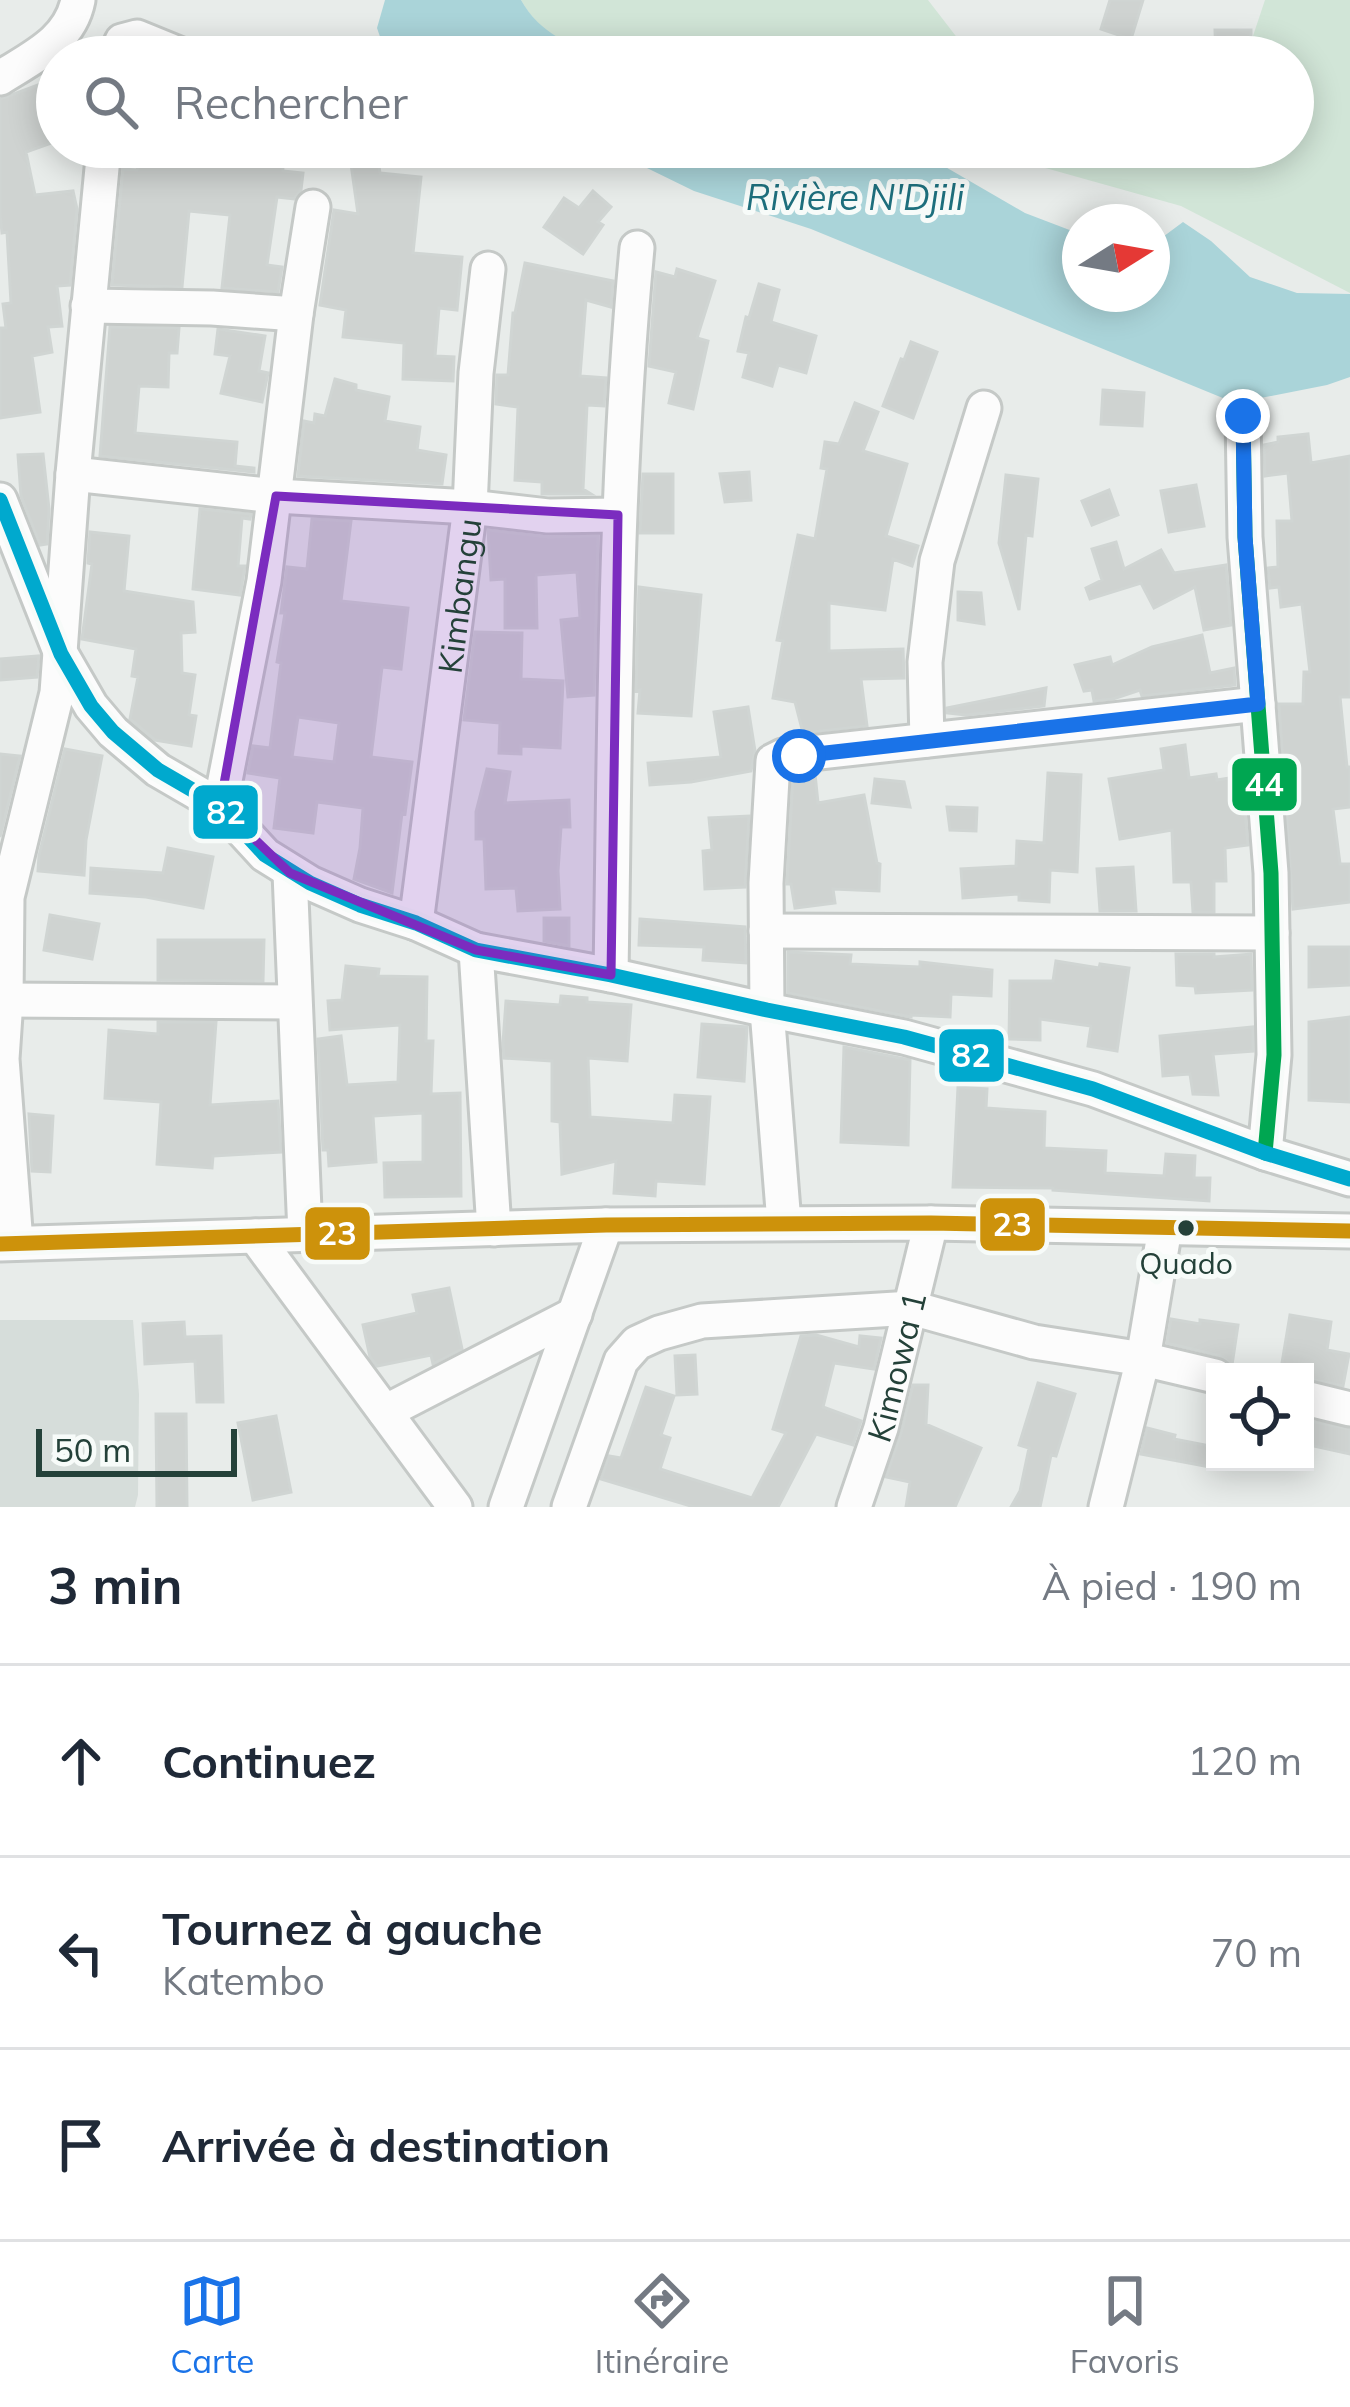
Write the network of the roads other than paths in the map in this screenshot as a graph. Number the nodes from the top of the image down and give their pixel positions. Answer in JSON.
{"nodes":[{"id":1,"x":78,"y":0,"type":"edge"},
{"id":2,"x":62,"y":36,"type":"edge"},
{"id":3,"x":36,"y":55,"type":"edge"},
{"id":4,"x":0,"y":78,"type":"edge"},
{"id":5,"x":102,"y":168,"type":"edge"},
{"id":6,"x":313,"y":207,"type":"dead end"},
{"id":7,"x":637,"y":248,"type":"dead end"},
{"id":8,"x":488,"y":269,"type":"dead end"},
{"id":9,"x":88,"y":306,"type":"junction"},
{"id":10,"x":296,"y":314,"type":"junction"},
{"id":11,"x":984,"y":408,"type":"dead end"},
{"id":12,"x":1243,"y":416,"type":"dead end"},
{"id":13,"x":73,"y":474,"type":"junction"},
{"id":14,"x":276,"y":496,"type":"junction"},
{"id":15,"x":0,"y":500,"type":"edge"},
{"id":16,"x":470,"y":507,"type":"junction"},
{"id":17,"x":618,"y":515,"type":"junction"},
{"id":18,"x":61,"y":654,"type":"junction"},
{"id":19,"x":1258,"y":704,"type":"junction"},
{"id":20,"x":927,"y":740,"type":"junction"},
{"id":21,"x":220,"y":806,"type":"junction"},
{"id":22,"x":290,"y":873,"type":"junction"},
{"id":23,"x":4,"y":896,"type":"edge"},
{"id":24,"x":416,"y":923,"type":"junction"},
{"id":25,"x":766,"y":931,"type":"junction"},
{"id":26,"x":1272,"y":934,"type":"junction"},
{"id":27,"x":476,"y":950,"type":"junction"},
{"id":28,"x":3,"y":951,"type":"edge"},
{"id":29,"x":611,"y":975,"type":"junction"},
{"id":30,"x":6,"y":1000,"type":"junction"},
{"id":31,"x":294,"y":1002,"type":"junction"},
{"id":32,"x":766,"y":1010,"type":"junction"},
{"id":33,"x":1,"y":1059,"type":"edge"},
{"id":34,"x":1265,"y":1153,"type":"junction"},
{"id":35,"x":1350,"y":1179,"type":"edge"},
{"id":36,"x":784,"y":1223,"type":"junction"},
{"id":37,"x":931,"y":1223,"type":"junction"},
{"id":38,"x":606,"y":1225,"type":"junction"},
{"id":39,"x":1165,"y":1228,"type":"junction"},
{"id":40,"x":494,"y":1229,"type":"junction"},
{"id":41,"x":1350,"y":1231,"type":"edge"},
{"id":42,"x":305,"y":1234,"type":"junction"},
{"id":43,"x":255,"y":1236,"type":"junction"},
{"id":44,"x":8,"y":1243,"type":"edge"},
{"id":45,"x":912,"y":1308,"type":"junction"},
{"id":46,"x":574,"y":1314,"type":"junction"},
{"id":47,"x":1142,"y":1359,"type":"junction"},
{"id":48,"x":1206,"y":1374,"type":"edge"},
{"id":49,"x":1314,"y":1400,"type":"edge"},
{"id":50,"x":1350,"y":1409,"type":"edge"},
{"id":51,"x":385,"y":1412,"type":"junction"},
{"id":52,"x":455,"y":1507,"type":"edge"},
{"id":53,"x":506,"y":1507,"type":"edge"},
{"id":54,"x":569,"y":1507,"type":"edge"},
{"id":55,"x":854,"y":1507,"type":"edge"},
{"id":56,"x":1106,"y":1507,"type":"edge"}],
"edges":[{"from":1,"to":2,"type":"street"},
{"from":3,"to":4,"type":"street"},
{"from":5,"to":9,"type":"street"},
{"from":6,"to":10,"type":"street"},
{"from":7,"to":17,"type":"street"},
{"from":8,"to":16,"type":"street","name":"Kimbangu"},
{"from":9,"to":10,"type":"street"},
{"from":9,"to":13,"type":"street"},
{"from":10,"to":14,"type":"street"},
{"from":11,"to":20,"type":"street"},
{"from":12,"to":19,"type":"street"},
{"from":13,"to":14,"type":"street"},
{"from":13,"to":18,"type":"street"},
{"from":14,"to":16,"type":"street"},
{"from":14,"to":21,"type":"street"},
{"from":15,"to":18,"type":"street"},
{"from":16,"to":17,"type":"street"},
{"from":16,"to":24,"type":"street","name":"Kimbangu"},
{"from":17,"to":29,"type":"street"},
{"from":18,"to":21,"type":"street"},
{"from":18,"to":23,"type":"street"},
{"from":19,"to":20,"type":"street"},
{"from":19,"to":26,"type":"street"},
{"from":20,"to":25,"type":"street"},
{"from":21,"to":22,"type":"street"},
{"from":22,"to":24,"type":"street"},
{"from":22,"to":31,"type":"street"},
{"from":23,"to":28,"type":"street"},
{"from":24,"to":27,"type":"street"},
{"from":25,"to":26,"type":"street"},
{"from":25,"to":32,"type":"street"},
{"from":26,"to":34,"type":"street"},
{"from":27,"to":29,"type":"street"},
{"from":27,"to":40,"type":"street"},
{"from":28,"to":30,"type":"street"},
{"from":29,"to":32,"type":"street"},
{"from":30,"to":31,"type":"street"},
{"from":30,"to":33,"type":"street"},
{"from":31,"to":42,"type":"street"},
{"from":32,"to":34,"type":"street"},
{"from":32,"to":36,"type":"street"},
{"from":33,"to":44,"type":"street"},
{"from":34,"to":35,"type":"street"},
{"from":36,"to":37,"type":"street"},
{"from":36,"to":38,"type":"street"},
{"from":37,"to":39,"type":"street"},
{"from":37,"to":45,"type":"street","name":"Kimowa 1"},
{"from":38,"to":40,"type":"street"},
{"from":38,"to":46,"type":"street"},
{"from":39,"to":41,"type":"street"},
{"from":39,"to":47,"type":"street"},
{"from":40,"to":42,"type":"street"},
{"from":42,"to":43,"type":"street"},
{"from":43,"to":44,"type":"street"},
{"from":43,"to":51,"type":"street"},
{"from":45,"to":47,"type":"street"},
{"from":45,"to":54,"type":"street"},
{"from":45,"to":55,"type":"street","name":"Kimowa 1"},
{"from":46,"to":51,"type":"street"},
{"from":46,"to":53,"type":"street"},
{"from":47,"to":48,"type":"street"},
{"from":47,"to":56,"type":"street"},
{"from":49,"to":50,"type":"street"},
{"from":51,"to":52,"type":"street"}]}
